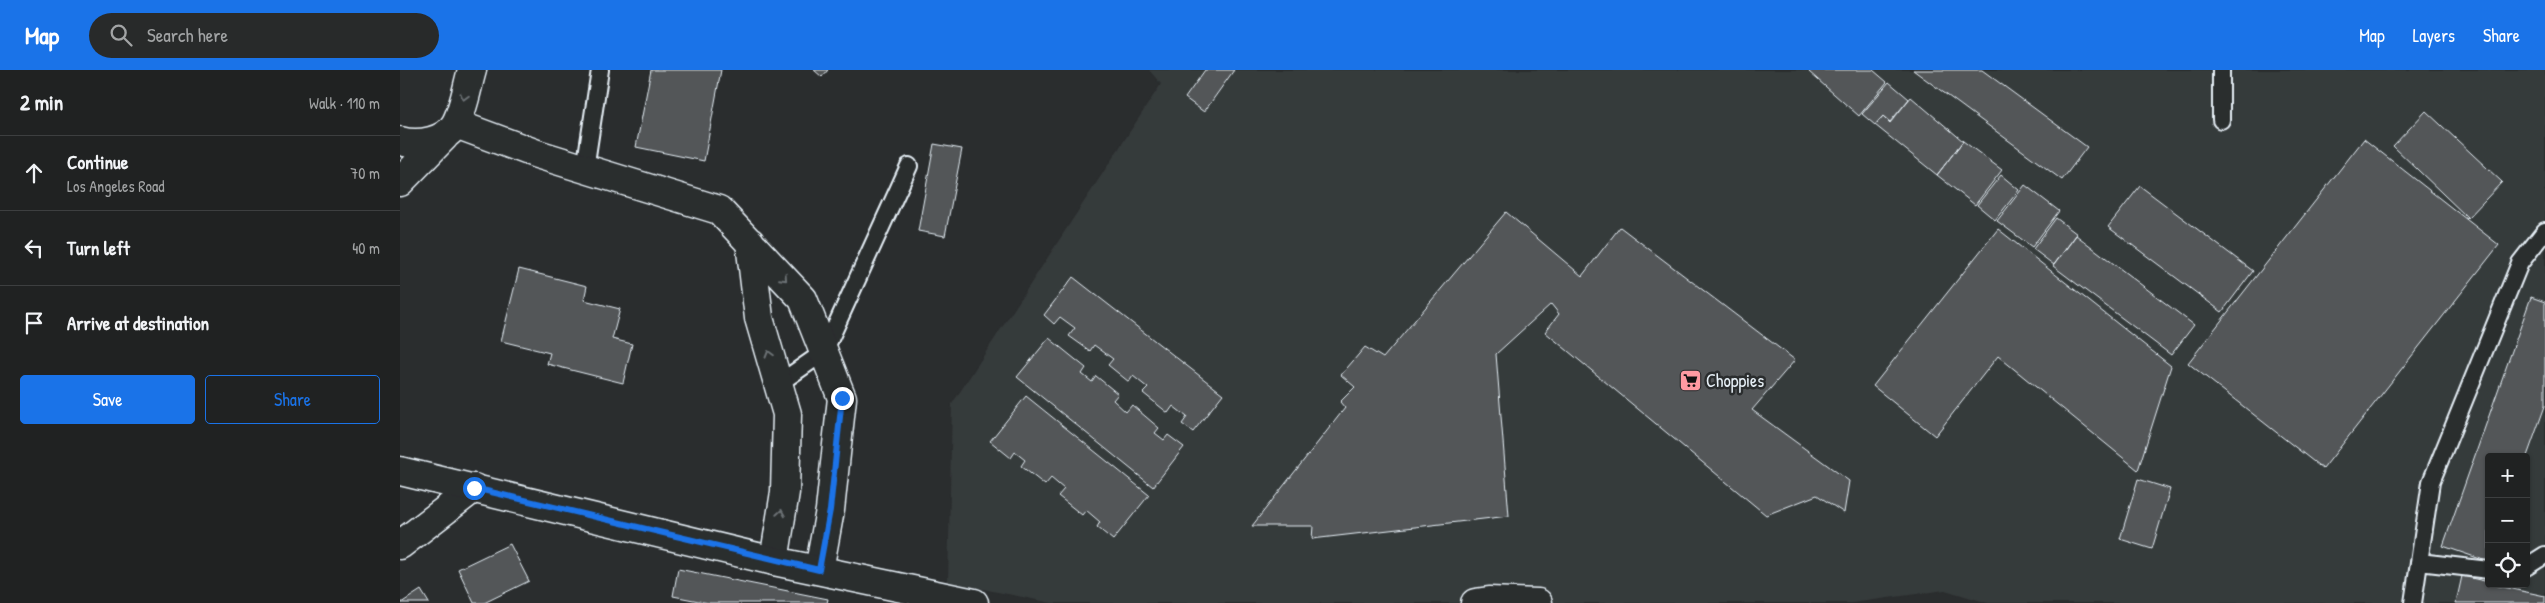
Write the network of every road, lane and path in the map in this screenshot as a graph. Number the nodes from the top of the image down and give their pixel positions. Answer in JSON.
{"nodes":[{"id":1,"x":472,"y":70,"type":"edge"},
{"id":2,"x":600,"y":70,"type":"edge"},
{"id":3,"x":2221,"y":70,"type":"edge"},
{"id":4,"x":2222,"y":120,"type":"dead end"},
{"id":5,"x":451,"y":129,"type":"junction"},
{"id":6,"x":400,"y":140,"type":"edge"},
{"id":7,"x":909,"y":166,"type":"dead end"},
{"id":8,"x":586,"y":169,"type":"junction"},
{"id":9,"x":400,"y":182,"type":"edge"},
{"id":10,"x":2545,"y":231,"type":"edge"},
{"id":11,"x":750,"y":242,"type":"junction"},
{"id":12,"x":824,"y":352,"type":"junction"},
{"id":13,"x":778,"y":384,"type":"junction"},
{"id":14,"x":400,"y":470,"type":"edge"},
{"id":15,"x":474,"y":488,"type":"junction"},
{"id":16,"x":400,"y":545,"type":"edge"},
{"id":17,"x":2545,"y":555,"type":"edge"},
{"id":18,"x":774,"y":561,"type":"junction"},
{"id":19,"x":2419,"y":562,"type":"junction"},
{"id":20,"x":2530,"y":564,"type":"edge"},
{"id":21,"x":819,"y":570,"type":"junction"},
{"id":22,"x":2485,"y":570,"type":"edge"},
{"id":23,"x":974,"y":603,"type":"edge"},
{"id":24,"x":1475,"y":603,"type":"edge"},
{"id":25,"x":1538,"y":603,"type":"edge"},
{"id":26,"x":2413,"y":603,"type":"edge"}],
"edges":[{"from":1,"to":5,"type":"street","one_way":true},
{"from":2,"to":8,"type":"lane"},
{"from":3,"to":4,"type":"lane"},
{"from":5,"to":6,"type":"street"},
{"from":5,"to":8,"type":"street"},
{"from":5,"to":9,"type":"street"},
{"from":7,"to":12,"type":"lane"},
{"from":8,"to":11,"type":"street"},
{"from":10,"to":19,"type":"lane"},
{"from":11,"to":12,"type":"street","one_way":true},
{"from":13,"to":11,"type":"street","one_way":true},
{"from":12,"to":13,"type":"lane"},
{"from":12,"to":21,"type":"street"},
{"from":18,"to":13,"type":"street","one_way":true},
{"from":14,"to":15,"type":"street"},
{"from":15,"to":16,"type":"street"},
{"from":15,"to":18,"type":"street"},
{"from":17,"to":20,"type":"lane"},
{"from":18,"to":21,"type":"street"},
{"from":19,"to":22,"type":"lane"},
{"from":19,"to":26,"type":"lane"},
{"from":21,"to":23,"type":"street"},
{"from":24,"to":25,"type":"street"}]}
